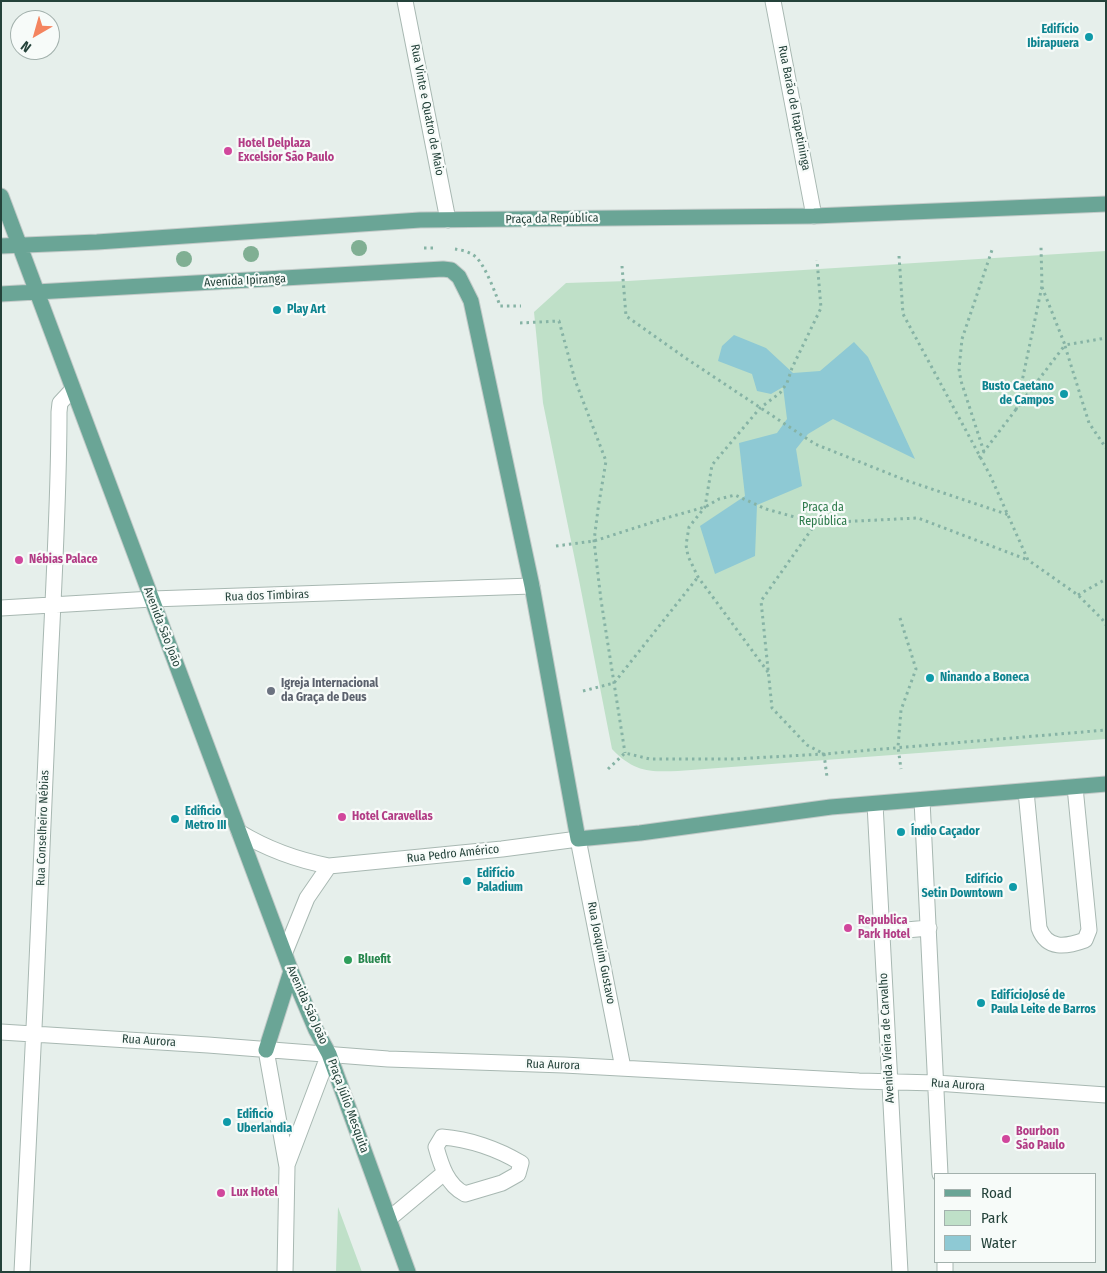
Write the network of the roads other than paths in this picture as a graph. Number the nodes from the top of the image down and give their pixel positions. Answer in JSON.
{"nodes":[{"id":1,"x":405,"y":1,"type":"edge"},
{"id":2,"x":773,"y":1,"type":"edge"},
{"id":3,"x":1,"y":196,"type":"edge"},
{"id":4,"x":1106,"y":204,"type":"edge"},
{"id":5,"x":814,"y":216,"type":"junction"},
{"id":6,"x":448,"y":220,"type":"junction"},
{"id":7,"x":20,"y":245,"type":"junction"},
{"id":8,"x":1,"y":246,"type":"edge"},
{"id":9,"x":37,"y":292,"type":"junction"},
{"id":10,"x":1,"y":294,"type":"edge"},
{"id":11,"x":73,"y":389,"type":"junction"},
{"id":12,"x":532,"y":586,"type":"junction"},
{"id":13,"x":152,"y":599,"type":"junction"},
{"id":14,"x":52,"y":605,"type":"junction"},
{"id":15,"x":1,"y":608,"type":"edge"},
{"id":16,"x":1106,"y":784,"type":"edge"},
{"id":17,"x":1075,"y":787,"type":"junction"},
{"id":18,"x":1026,"y":791,"type":"junction"},
{"id":19,"x":922,"y":800,"type":"junction"},
{"id":20,"x":875,"y":804,"type":"junction"},
{"id":21,"x":239,"y":832,"type":"junction"},
{"id":22,"x":578,"y":839,"type":"junction"},
{"id":23,"x":329,"y":866,"type":"junction"},
{"id":24,"x":929,"y":928,"type":"junction"},
{"id":25,"x":883,"y":932,"type":"junction"},
{"id":26,"x":285,"y":952,"type":"junction"},
{"id":27,"x":292,"y":971,"type":"junction"},
{"id":28,"x":1,"y":1032,"type":"edge"},
{"id":29,"x":34,"y":1034,"type":"junction"},
{"id":30,"x":266,"y":1050,"type":"junction"},
{"id":31,"x":329,"y":1054,"type":"junction"},
{"id":32,"x":623,"y":1068,"type":"junction"},
{"id":33,"x":889,"y":1081,"type":"junction"},
{"id":34,"x":936,"y":1083,"type":"junction"},
{"id":35,"x":1106,"y":1095,"type":"edge"},
{"id":36,"x":287,"y":1167,"type":"junction"},
{"id":37,"x":444,"y":1173,"type":"junction"},
{"id":38,"x":940,"y":1173,"type":"edge"},
{"id":39,"x":389,"y":1219,"type":"junction"},
{"id":40,"x":22,"y":1272,"type":"edge"},
{"id":41,"x":285,"y":1272,"type":"edge"},
{"id":42,"x":408,"y":1272,"type":"edge"},
{"id":43,"x":900,"y":1272,"type":"edge"}],
"edges":[{"from":1,"to":6,"type":"street","name":"Rua Vinte e Quatro de Maio"},
{"from":2,"to":5,"type":"street","name":"Rua Barão de Itapetininga"},
{"from":3,"to":7,"type":"main road","name":"Avenida São João"},
{"from":4,"to":5,"type":"main road","name":"Praça da República"},
{"from":5,"to":6,"type":"main road","name":"Praça da República"},
{"from":6,"to":7,"type":"main road"},
{"from":7,"to":8,"type":"main road"},
{"from":7,"to":9,"type":"main road","name":"Avenida São João"},
{"from":9,"to":10,"type":"main road","name":"Avenida Ipiranga"},
{"from":9,"to":11,"type":"main road","name":"Avenida São João"},
{"from":9,"to":12,"type":"main road","name":"Avenida Ipiranga"},
{"from":11,"to":13,"type":"main road","name":"Avenida São João"},
{"from":11,"to":14,"type":"street","name":"Rua Conselheiro Nébias"},
{"from":12,"to":13,"type":"street","name":"Rua dos Timbiras"},
{"from":12,"to":22,"type":"main road"},
{"from":13,"to":14,"type":"street","name":"Rua dos Timbiras"},
{"from":13,"to":21,"type":"main road","name":"Avenida São João"},
{"from":14,"to":15,"type":"street","name":"Rua dos Timbiras"},
{"from":14,"to":29,"type":"street","name":"Rua Conselheiro Nébias"},
{"from":16,"to":17,"type":"main road"},
{"from":17,"to":18,"type":"main road"},
{"from":17,"to":18,"type":"street"},
{"from":18,"to":19,"type":"main road"},
{"from":19,"to":20,"type":"main road"},
{"from":19,"to":24,"type":"street"},
{"from":20,"to":22,"type":"main road"},
{"from":20,"to":25,"type":"street","name":"Avenida Vieira de Carvalho"},
{"from":21,"to":23,"type":"street","name":"Rua Pedro Américo"},
{"from":21,"to":26,"type":"main road","name":"Avenida São João"},
{"from":22,"to":23,"type":"street","name":"Rua Pedro Américo"},
{"from":22,"to":32,"type":"street","name":"Rua Joaquim Gustavo"},
{"from":23,"to":26,"type":"street"},
{"from":24,"to":25,"type":"street"},
{"from":24,"to":34,"type":"street"},
{"from":25,"to":33,"type":"street","name":"Avenida Vieira de Carvalho"},
{"from":26,"to":27,"type":"main road","name":"Avenida São João"},
{"from":27,"to":30,"type":"main road"},
{"from":27,"to":31,"type":"main road","name":"Avenida São João"},
{"from":28,"to":29,"type":"street","name":"Rua Aurora"},
{"from":29,"to":30,"type":"street","name":"Rua Aurora"},
{"from":29,"to":40,"type":"street","name":"Rua Conselheiro Nébias"},
{"from":30,"to":31,"type":"street","name":"Rua Aurora"},
{"from":30,"to":36,"type":"street","name":"Praça Júlio Mesquita"},
{"from":31,"to":32,"type":"street","name":"Rua Aurora"},
{"from":31,"to":36,"type":"street","name":"Praça Júlio Mesquita"},
{"from":31,"to":39,"type":"main road","name":"Praça Júlio Mesquita"},
{"from":32,"to":33,"type":"street","name":"Rua Aurora"},
{"from":33,"to":34,"type":"street","name":"Rua Aurora"},
{"from":33,"to":43,"type":"street","name":"Avenida Vieira de Carvalho"},
{"from":34,"to":35,"type":"street","name":"Rua Aurora"},
{"from":34,"to":38,"type":"street"},
{"from":36,"to":41,"type":"street","name":"Praça Júlio Mesquita"},
{"from":37,"to":37,"type":"street"},
{"from":37,"to":39,"type":"street"},
{"from":39,"to":42,"type":"main road","name":"Praça Júlio Mesquita"}]}
